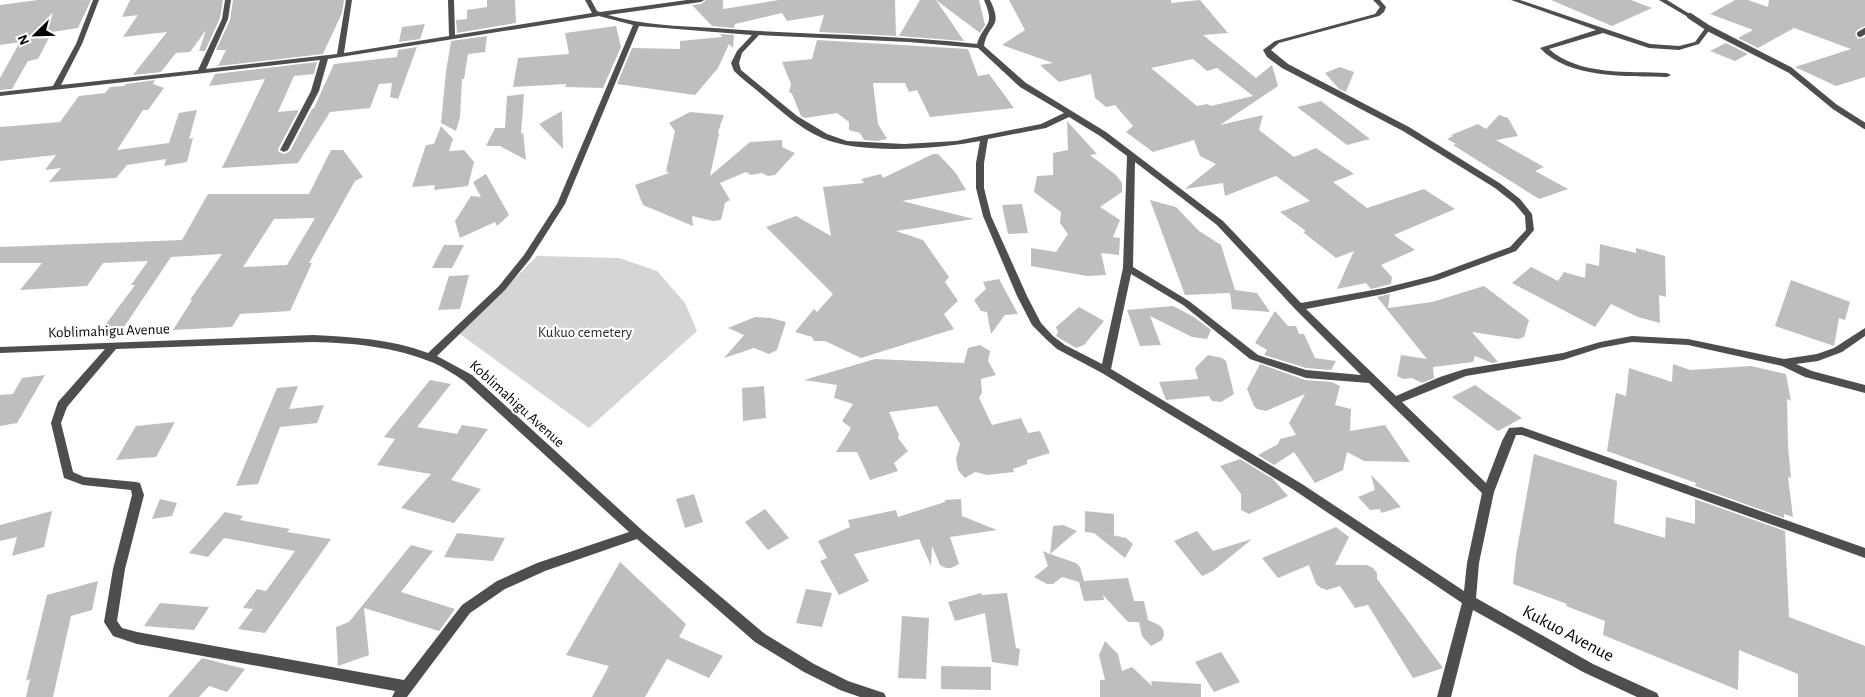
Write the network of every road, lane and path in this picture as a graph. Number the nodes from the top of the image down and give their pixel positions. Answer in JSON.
{"nodes":[{"id":1,"x":96,"y":0,"type":"edge"},
{"id":2,"x":228,"y":0,"type":"edge"},
{"id":3,"x":350,"y":0,"type":"edge"},
{"id":4,"x":451,"y":0,"type":"edge"},
{"id":5,"x":588,"y":0,"type":"edge"},
{"id":6,"x":701,"y":0,"type":"edge"},
{"id":7,"x":988,"y":0,"type":"edge"},
{"id":8,"x":1514,"y":0,"type":"edge"},
{"id":9,"x":1662,"y":0,"type":"edge"},
{"id":10,"x":1381,"y":1,"type":"edge"},
{"id":11,"x":600,"y":15,"type":"junction"},
{"id":12,"x":1690,"y":16,"type":"joint"},
{"id":13,"x":638,"y":23,"type":"junction"},
{"id":14,"x":1708,"y":28,"type":"junction"},
{"id":15,"x":1604,"y":30,"type":"junction"},
{"id":16,"x":757,"y":34,"type":"junction"},
{"id":17,"x":452,"y":38,"type":"junction"},
{"id":18,"x":980,"y":46,"type":"junction"},
{"id":19,"x":340,"y":56,"type":"junction"},
{"id":20,"x":325,"y":57,"type":"junction"},
{"id":21,"x":201,"y":72,"type":"junction"},
{"id":22,"x":1667,"y":75,"type":"dead end"},
{"id":23,"x":57,"y":86,"type":"junction"},
{"id":24,"x":0,"y":94,"type":"edge"},
{"id":25,"x":1070,"y":113,"type":"junction"},
{"id":26,"x":1865,"y":126,"type":"edge"},
{"id":27,"x":984,"y":139,"type":"junction"},
{"id":28,"x":284,"y":150,"type":"dead end"},
{"id":29,"x":1131,"y":156,"type":"junction"},
{"id":30,"x":1128,"y":268,"type":"junction"},
{"id":31,"x":1298,"y":307,"type":"junction"},
{"id":32,"x":1865,"y":332,"type":"edge"},
{"id":33,"x":114,"y":345,"type":"junction"},
{"id":34,"x":0,"y":350,"type":"edge"},
{"id":35,"x":431,"y":356,"type":"junction"},
{"id":36,"x":1784,"y":363,"type":"junction"},
{"id":37,"x":1106,"y":370,"type":"junction"},
{"id":38,"x":1371,"y":379,"type":"junction"},
{"id":39,"x":1865,"y":389,"type":"edge"},
{"id":40,"x":1394,"y":401,"type":"junction"},
{"id":41,"x":1488,"y":492,"type":"junction"},
{"id":42,"x":639,"y":534,"type":"junction"},
{"id":43,"x":1865,"y":553,"type":"edge"},
{"id":44,"x":1468,"y":601,"type":"junction"},
{"id":45,"x":403,"y":692,"type":"edge"},
{"id":46,"x":878,"y":697,"type":"edge"},
{"id":47,"x":1444,"y":697,"type":"edge"},
{"id":48,"x":1652,"y":697,"type":"edge"}],
"edges":[{"from":1,"to":23,"type":"street"},
{"from":2,"to":21,"type":"street"},
{"from":3,"to":19,"type":"street"},
{"from":4,"to":17,"type":"street"},
{"from":5,"to":11,"type":"street"},
{"from":6,"to":11,"type":"street"},
{"from":7,"to":18,"type":"street"},
{"from":8,"to":15,"type":"street"},
{"from":9,"to":12,"type":"street"},
{"from":10,"to":31,"type":"street"},
{"from":11,"to":13,"type":"street"},
{"from":11,"to":17,"type":"street"},
{"from":12,"to":14,"type":"lane"},
{"from":13,"to":16,"type":"street"},
{"from":13,"to":35,"type":"street"},
{"from":14,"to":15,"type":"street"},
{"from":14,"to":26,"type":"lane"},
{"from":15,"to":22,"type":"street"},
{"from":16,"to":18,"type":"street"},
{"from":16,"to":27,"type":"street"},
{"from":17,"to":19,"type":"street"},
{"from":18,"to":25,"type":"street"},
{"from":19,"to":20,"type":"street"},
{"from":20,"to":21,"type":"street"},
{"from":20,"to":28,"type":"street"},
{"from":21,"to":23,"type":"street"},
{"from":23,"to":24,"type":"street"},
{"from":25,"to":27,"type":"street"},
{"from":25,"to":29,"type":"street"},
{"from":27,"to":37,"type":"street","name":"Kukuo Avenue"},
{"from":29,"to":30,"type":"street"},
{"from":29,"to":31,"type":"street"},
{"from":30,"to":37,"type":"street"},
{"from":30,"to":38,"type":"street"},
{"from":31,"to":38,"type":"street"},
{"from":32,"to":36,"type":"street"},
{"from":33,"to":34,"type":"street","name":"Koblimahigu Avenue"},
{"from":33,"to":35,"type":"street","name":"Koblimahigu Avenue"},
{"from":33,"to":45,"type":"street"},
{"from":35,"to":42,"type":"street","name":"Koblimahigu Avenue"},
{"from":36,"to":39,"type":"street"},
{"from":36,"to":40,"type":"street"},
{"from":37,"to":44,"type":"street","name":"Kukuo Avenue"},
{"from":38,"to":40,"type":"street"},
{"from":40,"to":41,"type":"street"},
{"from":41,"to":43,"type":"street"},
{"from":41,"to":44,"type":"street"},
{"from":42,"to":45,"type":"street"},
{"from":42,"to":46,"type":"street","name":"Koblimahigu Avenue"},
{"from":44,"to":47,"type":"street"},
{"from":44,"to":48,"type":"street","name":"Kukuo Avenue"}]}
